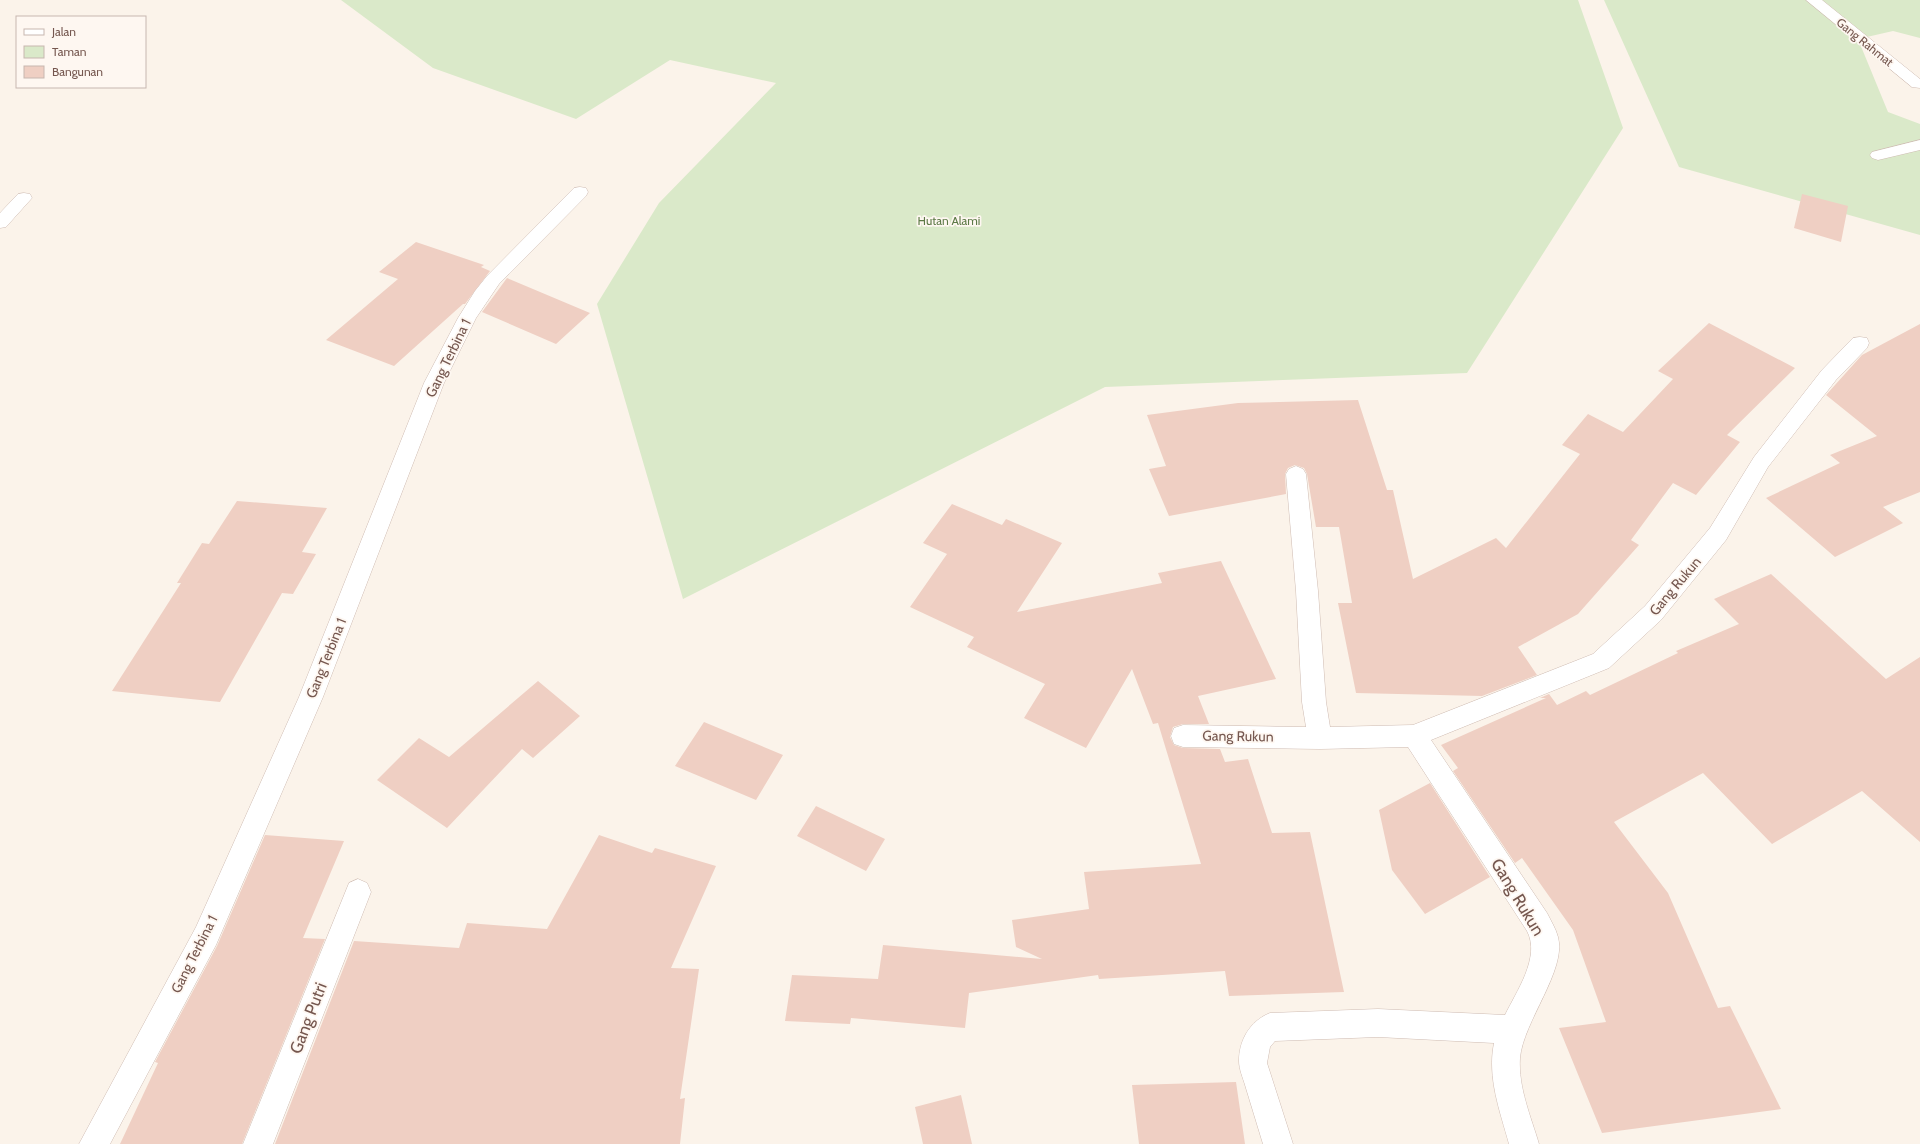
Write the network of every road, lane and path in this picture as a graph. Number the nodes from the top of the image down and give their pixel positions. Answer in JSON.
{"nodes":[{"id":1,"x":1813,"y":0,"type":"edge"},
{"id":2,"x":1917,"y":84,"type":"dead end"},
{"id":3,"x":1920,"y":145,"type":"edge"},
{"id":4,"x":1878,"y":155,"type":"dead end"},
{"id":5,"x":580,"y":192,"type":"dead end"},
{"id":6,"x":24,"y":198,"type":"dead end"},
{"id":7,"x":0,"y":223,"type":"edge"},
{"id":8,"x":1860,"y":343,"type":"dead end"},
{"id":9,"x":1296,"y":474,"type":"dead end"},
{"id":10,"x":1183,"y":736,"type":"dead end"},
{"id":11,"x":1414,"y":736,"type":"junction"},
{"id":12,"x":1320,"y":738,"type":"junction"},
{"id":13,"x":358,"y":892,"type":"dead end"},
{"id":14,"x":1512,"y":1030,"type":"junction"},
{"id":15,"x":94,"y":1144,"type":"edge"},
{"id":16,"x":258,"y":1144,"type":"edge"},
{"id":17,"x":1278,"y":1144,"type":"edge"},
{"id":18,"x":1524,"y":1144,"type":"edge"}],
"edges":[{"from":1,"to":2,"type":"street","name":"Gang Rahmat"},
{"from":3,"to":4,"type":"street"},
{"from":5,"to":15,"type":"street","name":"Gang Terbina 1"},
{"from":6,"to":7,"type":"street"},
{"from":8,"to":11,"type":"street","name":"Gang Rukun"},
{"from":9,"to":12,"type":"street"},
{"from":10,"to":12,"type":"street","name":"Gang Rukun"},
{"from":11,"to":12,"type":"street","name":"Gang Rukun"},
{"from":11,"to":14,"type":"street","name":"Gang Rukun"},
{"from":13,"to":16,"type":"street","name":"Gang Putri"},
{"from":14,"to":17,"type":"street"},
{"from":14,"to":18,"type":"street","name":"Gang Rukun"}]}
